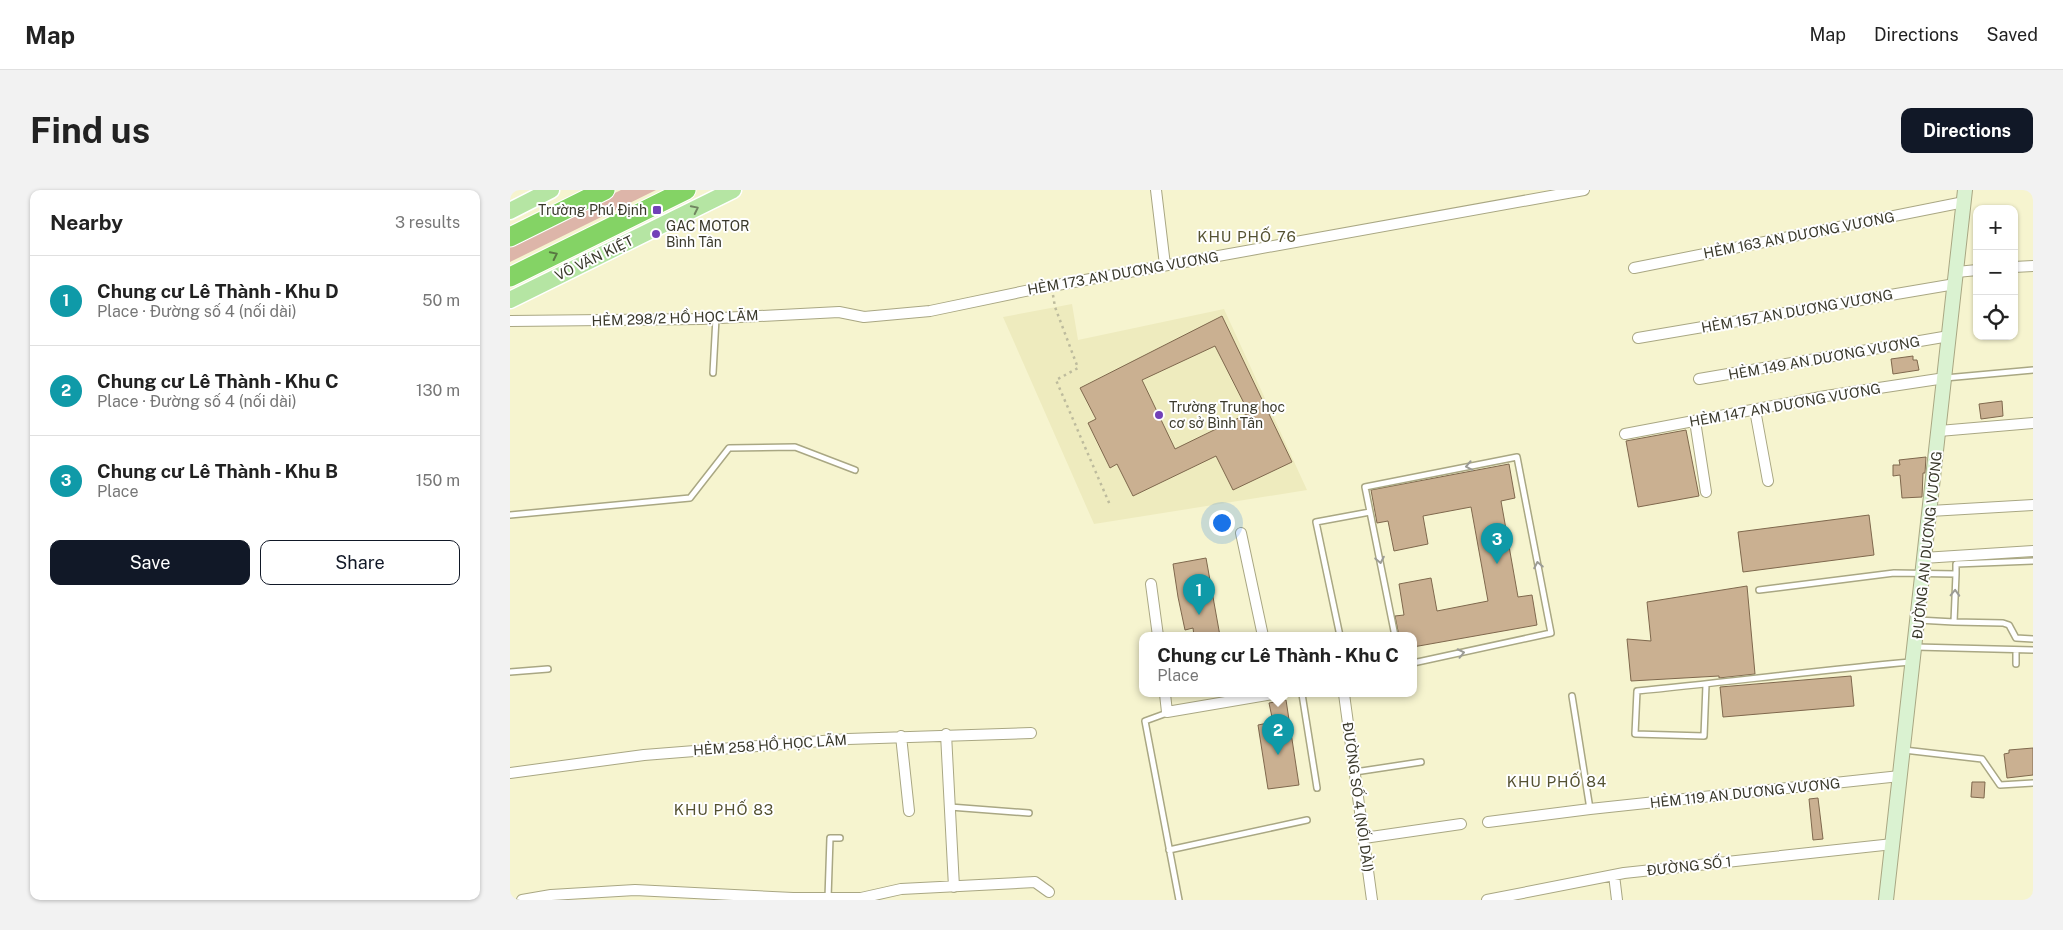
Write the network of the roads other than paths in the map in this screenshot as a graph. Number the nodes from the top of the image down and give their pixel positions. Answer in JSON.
{"nodes":[{"id":1,"x":551,"y":190,"type":"edge"},
{"id":2,"x":605,"y":190,"type":"edge"},
{"id":3,"x":686,"y":190,"type":"edge"},
{"id":4,"x":732,"y":190,"type":"edge"},
{"id":5,"x":1156,"y":190,"type":"edge"},
{"id":6,"x":1584,"y":190,"type":"edge"},
{"id":7,"x":1965,"y":196,"type":"edge"},
{"id":8,"x":510,"y":211,"type":"edge"},
{"id":9,"x":510,"y":237,"type":"edge"},
{"id":10,"x":1165,"y":265,"type":"junction"},
{"id":11,"x":2033,"y":266,"type":"edge"},
{"id":12,"x":2018,"y":267,"type":"edge"},
{"id":13,"x":1634,"y":268,"type":"dead end"},
{"id":14,"x":1973,"y":272,"type":"edge"},
{"id":15,"x":510,"y":276,"type":"edge"},
{"id":16,"x":1956,"y":278,"type":"junction"},
{"id":17,"x":510,"y":300,"type":"edge"},
{"id":18,"x":840,"y":312,"type":"joint"},
{"id":19,"x":716,"y":318,"type":"junction"},
{"id":20,"x":510,"y":321,"type":"edge"},
{"id":21,"x":1949,"y":336,"type":"junction"},
{"id":22,"x":1638,"y":338,"type":"dead end"},
{"id":23,"x":2033,"y":370,"type":"edge"},
{"id":24,"x":713,"y":373,"type":"dead end"},
{"id":25,"x":1945,"y":378,"type":"junction"},
{"id":26,"x":1699,"y":379,"type":"dead end"},
{"id":27,"x":1755,"y":410,"type":"junction"},
{"id":28,"x":1695,"y":421,"type":"junction"},
{"id":29,"x":2033,"y":423,"type":"edge"},
{"id":30,"x":1939,"y":431,"type":"junction"},
{"id":31,"x":1625,"y":434,"type":"dead end"},
{"id":32,"x":855,"y":470,"type":"dead end"},
{"id":33,"x":1768,"y":481,"type":"dead end"},
{"id":34,"x":1706,"y":492,"type":"dead end"},
{"id":35,"x":2033,"y":505,"type":"edge"},
{"id":36,"x":1930,"y":511,"type":"junction"},
{"id":37,"x":1370,"y":512,"type":"junction"},
{"id":38,"x":510,"y":516,"type":"edge"},
{"id":39,"x":1241,"y":533,"type":"dead end"},
{"id":40,"x":2033,"y":551,"type":"edge"},
{"id":41,"x":1923,"y":558,"type":"junction"},
{"id":42,"x":2033,"y":561,"type":"edge"},
{"id":43,"x":1922,"y":574,"type":"junction"},
{"id":44,"x":1956,"y":574,"type":"junction"},
{"id":45,"x":1151,"y":584,"type":"dead end"},
{"id":46,"x":1759,"y":590,"type":"dead end"},
{"id":47,"x":1917,"y":620,"type":"junction"},
{"id":48,"x":1954,"y":622,"type":"junction"},
{"id":49,"x":1157,"y":632,"type":"edge"},
{"id":50,"x":1262,"y":632,"type":"edge"},
{"id":51,"x":1339,"y":632,"type":"edge"},
{"id":52,"x":1394,"y":632,"type":"edge"},
{"id":53,"x":2033,"y":639,"type":"edge"},
{"id":54,"x":1915,"y":647,"type":"junction"},
{"id":55,"x":2016,"y":650,"type":"junction"},
{"id":56,"x":2033,"y":650,"type":"edge"},
{"id":57,"x":1417,"y":662,"type":"edge"},
{"id":58,"x":1914,"y":662,"type":"junction"},
{"id":59,"x":2016,"y":664,"type":"dead end"},
{"id":60,"x":548,"y":668,"type":"dead end"},
{"id":61,"x":510,"y":672,"type":"edge"},
{"id":62,"x":1706,"y":684,"type":"junction"},
{"id":63,"x":1572,"y":696,"type":"dead end"},
{"id":64,"x":1165,"y":697,"type":"edge"},
{"id":65,"x":1255,"y":697,"type":"edge"},
{"id":66,"x":1302,"y":697,"type":"edge"},
{"id":67,"x":1344,"y":697,"type":"edge"},
{"id":68,"x":1167,"y":712,"type":"junction"},
{"id":69,"x":1030,"y":733,"type":"dead end"},
{"id":70,"x":946,"y":734,"type":"junction"},
{"id":71,"x":901,"y":736,"type":"junction"},
{"id":72,"x":1904,"y":750,"type":"junction"},
{"id":73,"x":1421,"y":762,"type":"dead end"},
{"id":74,"x":1355,"y":772,"type":"junction"},
{"id":75,"x":510,"y":774,"type":"edge"},
{"id":76,"x":1900,"y":776,"type":"junction"},
{"id":77,"x":2033,"y":783,"type":"edge"},
{"id":78,"x":1317,"y":788,"type":"dead end"},
{"id":79,"x":950,"y":807,"type":"junction"},
{"id":80,"x":1590,"y":809,"type":"junction"},
{"id":81,"x":909,"y":811,"type":"dead end"},
{"id":82,"x":1029,"y":813,"type":"dead end"},
{"id":83,"x":1307,"y":820,"type":"dead end"},
{"id":84,"x":1488,"y":822,"type":"dead end"},
{"id":85,"x":1461,"y":824,"type":"dead end"},
{"id":86,"x":840,"y":838,"type":"dead end"},
{"id":87,"x":1364,"y":838,"type":"junction"},
{"id":88,"x":1893,"y":844,"type":"junction"},
{"id":89,"x":1169,"y":850,"type":"junction"},
{"id":90,"x":1614,"y":875,"type":"junction"},
{"id":91,"x":954,"y":887,"type":"junction"},
{"id":92,"x":1049,"y":892,"type":"dead end"},
{"id":93,"x":828,"y":898,"type":"junction"},
{"id":94,"x":522,"y":900,"type":"edge"},
{"id":95,"x":1179,"y":900,"type":"edge"},
{"id":96,"x":1372,"y":900,"type":"edge"},
{"id":97,"x":1487,"y":900,"type":"edge"},
{"id":98,"x":1618,"y":900,"type":"edge"},
{"id":99,"x":1886,"y":900,"type":"edge"}],
"edges":[{"from":1,"to":8,"type":"main road"},
{"from":2,"to":9,"type":"highway"},
{"from":15,"to":3,"type":"highway","name":"VÕ VĂN KIỆT","one_way":true},
{"from":17,"to":4,"type":"main road","name":"VÕ VĂN KIỆT","one_way":true},
{"from":5,"to":10,"type":"street"},
{"from":6,"to":10,"type":"street","name":"HẺM 173 AN DƯƠNG VƯƠNG"},
{"from":7,"to":13,"type":"street","name":"HẺM 163 AN DƯƠNG VƯƠNG"},
{"from":7,"to":16,"type":"main road","name":"ĐƯỜNG AN DƯƠNG VƯƠNG"},
{"from":10,"to":18,"type":"street","name":"HẺM 173 AN DƯƠNG VƯƠNG"},
{"from":11,"to":12,"type":"street"},
{"from":14,"to":16,"type":"street","name":"HẺM 157 AN DƯƠNG VƯƠNG"},
{"from":16,"to":21,"type":"main road","name":"ĐƯỜNG AN DƯƠNG VƯƠNG"},
{"from":16,"to":22,"type":"street","name":"HẺM 157 AN DƯƠNG VƯƠNG"},
{"from":18,"to":19,"type":"street","name":"HẺM 298/2 HỒ HỌC LÃM"},
{"from":19,"to":20,"type":"street","name":"HẺM 298/2 HỒ HỌC LÃM"},
{"from":19,"to":24,"type":"lane"},
{"from":21,"to":25,"type":"main road","name":"ĐƯỜNG AN DƯƠNG VƯƠNG"},
{"from":21,"to":26,"type":"street","name":"HẺM 149 AN DƯƠNG VƯƠNG"},
{"from":23,"to":25,"type":"lane"},
{"from":25,"to":27,"type":"street","name":"HẺM 147 AN DƯƠNG VƯƠNG"},
{"from":25,"to":30,"type":"main road","name":"ĐƯỜNG AN DƯƠNG VƯƠNG"},
{"from":27,"to":28,"type":"street","name":"HẺM 147 AN DƯƠNG VƯƠNG"},
{"from":27,"to":33,"type":"street"},
{"from":28,"to":31,"type":"street","name":"HẺM 147 AN DƯƠNG VƯƠNG"},
{"from":28,"to":34,"type":"street"},
{"from":29,"to":30,"type":"street"},
{"from":30,"to":36,"type":"main road","name":"ĐƯỜNG AN DƯƠNG VƯƠNG"},
{"from":32,"to":38,"type":"lane"},
{"from":35,"to":36,"type":"street"},
{"from":36,"to":41,"type":"main road","name":"ĐƯỜNG AN DƯƠNG VƯƠNG"},
{"from":37,"to":51,"type":"lane"},
{"from":37,"to":52,"type":"lane","one_way":true},
{"from":57,"to":37,"type":"lane","one_way":true},
{"from":39,"to":50,"type":"street"},
{"from":40,"to":41,"type":"street"},
{"from":41,"to":43,"type":"main road","name":"ĐƯỜNG AN DƯƠNG VƯƠNG"},
{"from":42,"to":44,"type":"lane"},
{"from":43,"to":44,"type":"lane"},
{"from":43,"to":46,"type":"lane"},
{"from":43,"to":47,"type":"main road","name":"ĐƯỜNG AN DƯƠNG VƯƠNG"},
{"from":48,"to":44,"type":"lane","one_way":true},
{"from":45,"to":49,"type":"street"},
{"from":47,"to":48,"type":"lane"},
{"from":47,"to":54,"type":"main road","name":"ĐƯỜNG AN DƯƠNG VƯƠNG"},
{"from":48,"to":53,"type":"lane"},
{"from":54,"to":55,"type":"lane"},
{"from":54,"to":58,"type":"main road","name":"ĐƯỜNG AN DƯƠNG VƯƠNG"},
{"from":55,"to":56,"type":"lane"},
{"from":55,"to":59,"type":"lane"},
{"from":58,"to":62,"type":"lane"},
{"from":58,"to":72,"type":"main road","name":"ĐƯỜNG AN DƯƠNG VƯƠNG"},
{"from":60,"to":61,"type":"lane"},
{"from":62,"to":62,"type":"lane"},
{"from":63,"to":80,"type":"lane"},
{"from":64,"to":68,"type":"street"},
{"from":65,"to":68,"type":"street"},
{"from":66,"to":78,"type":"lane"},
{"from":67,"to":74,"type":"street","name":"ĐƯỜNG SỐ 4 (NỐI DÀI)"},
{"from":68,"to":89,"type":"lane"},
{"from":69,"to":70,"type":"street","name":"HẺM 258 HỒ HỌC LÃM"},
{"from":70,"to":71,"type":"street","name":"HẺM 258 HỒ HỌC LÃM"},
{"from":70,"to":79,"type":"street"},
{"from":71,"to":75,"type":"street","name":"HẺM 258 HỒ HỌC LÃM"},
{"from":71,"to":81,"type":"street"},
{"from":72,"to":76,"type":"main road","name":"ĐƯỜNG AN DƯƠNG VƯƠNG"},
{"from":72,"to":77,"type":"lane"},
{"from":73,"to":74,"type":"lane"},
{"from":74,"to":87,"type":"street","name":"ĐƯỜNG SỐ 4 (NỐI DÀI)"},
{"from":76,"to":80,"type":"street","name":"HẺM 119 AN DƯƠNG VƯƠNG"},
{"from":76,"to":88,"type":"main road","name":"ĐƯỜNG AN DƯƠNG VƯƠNG"},
{"from":79,"to":82,"type":"lane"},
{"from":79,"to":91,"type":"street"},
{"from":80,"to":84,"type":"street","name":"HẺM 119 AN DƯƠNG VƯƠNG"},
{"from":83,"to":89,"type":"lane"},
{"from":85,"to":87,"type":"street"},
{"from":86,"to":93,"type":"lane"},
{"from":87,"to":96,"type":"street","name":"ĐƯỜNG SỐ 4 (NỐI DÀI)"},
{"from":88,"to":90,"type":"street","name":"ĐƯỜNG SỐ 1"},
{"from":88,"to":99,"type":"main road","name":"ĐƯỜNG AN DƯƠNG VƯƠNG"},
{"from":89,"to":95,"type":"lane"},
{"from":90,"to":97,"type":"street","name":"ĐƯỜNG SỐ 1"},
{"from":90,"to":98,"type":"street"},
{"from":91,"to":92,"type":"street"},
{"from":91,"to":93,"type":"street"},
{"from":93,"to":94,"type":"street"}]}
